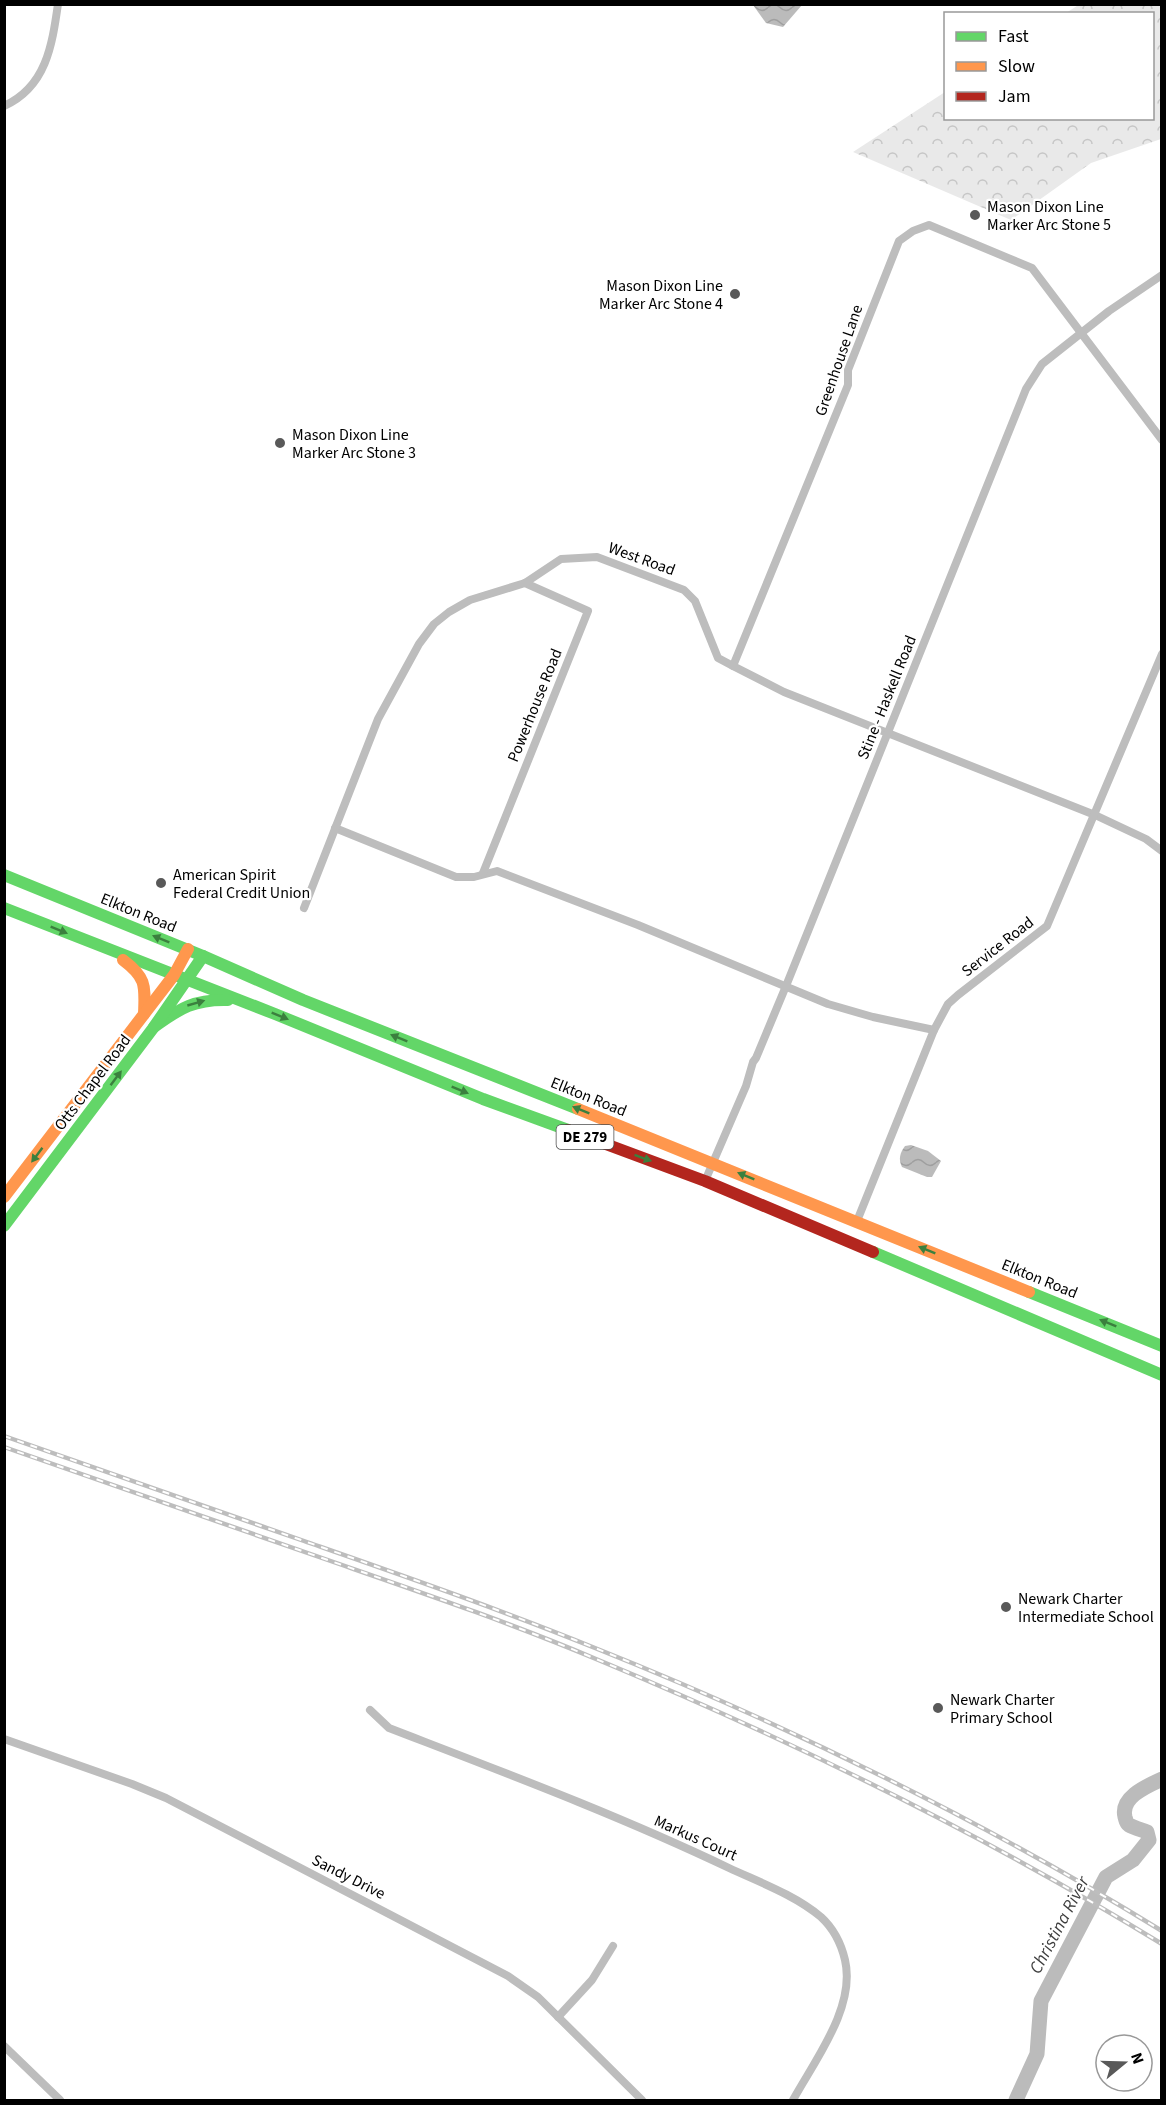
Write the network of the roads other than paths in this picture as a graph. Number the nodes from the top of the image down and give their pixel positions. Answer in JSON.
{"nodes":[{"id":1,"x":58,"y":4,"type":"edge"},
{"id":2,"x":4,"y":106,"type":"edge"},
{"id":3,"x":1161,"y":275,"type":"edge"},
{"id":4,"x":1081,"y":333,"type":"junction"},
{"id":5,"x":1161,"y":440,"type":"edge"},
{"id":6,"x":525,"y":583,"type":"junction"},
{"id":7,"x":1161,"y":654,"type":"edge"},
{"id":8,"x":733,"y":666,"type":"junction"},
{"id":9,"x":888,"y":733,"type":"junction"},
{"id":10,"x":1095,"y":815,"type":"junction"},
{"id":11,"x":335,"y":828,"type":"junction"},
{"id":12,"x":1161,"y":851,"type":"edge"},
{"id":13,"x":483,"y":873,"type":"junction"},
{"id":14,"x":4,"y":875,"type":"edge"},
{"id":15,"x":4,"y":908,"type":"edge"},
{"id":16,"x":304,"y":908,"type":"dead end"},
{"id":17,"x":109,"y":950,"type":"junction"},
{"id":18,"x":188,"y":950,"type":"junction"},
{"id":19,"x":203,"y":956,"type":"junction"},
{"id":20,"x":174,"y":975,"type":"junction"},
{"id":21,"x":187,"y":980,"type":"junction"},
{"id":22,"x":786,"y":986,"type":"junction"},
{"id":23,"x":243,"y":1002,"type":"junction"},
{"id":24,"x":144,"y":1014,"type":"junction"},
{"id":25,"x":154,"y":1027,"type":"junction"},
{"id":26,"x":934,"y":1030,"type":"junction"},
{"id":27,"x":713,"y":1163,"type":"junction"},
{"id":28,"x":705,"y":1181,"type":"junction"},
{"id":29,"x":4,"y":1197,"type":"edge"},
{"id":30,"x":857,"y":1221,"type":"junction"},
{"id":31,"x":4,"y":1226,"type":"edge"},
{"id":32,"x":1161,"y":1346,"type":"edge"},
{"id":33,"x":1161,"y":1375,"type":"edge"},
{"id":34,"x":370,"y":1710,"type":"dead end"},
{"id":35,"x":4,"y":1739,"type":"edge"},
{"id":36,"x":613,"y":1946,"type":"dead end"},
{"id":37,"x":558,"y":2017,"type":"junction"},
{"id":38,"x":4,"y":2046,"type":"edge"},
{"id":39,"x":60,"y":2100,"type":"edge"},
{"id":40,"x":642,"y":2100,"type":"edge"},
{"id":41,"x":793,"y":2100,"type":"edge"}],
"edges":[{"from":1,"to":2,"type":"street"},
{"from":3,"to":4,"type":"street","name":"Stine - Haskell Road"},
{"from":4,"to":5,"type":"street"},
{"from":4,"to":8,"type":"street","name":"Greenhouse Lane"},
{"from":4,"to":9,"type":"street","name":"Stine - Haskell Road"},
{"from":6,"to":8,"type":"street","name":"West Road"},
{"from":6,"to":11,"type":"street","name":"West Road"},
{"from":6,"to":13,"type":"street","name":"Powerhouse Road"},
{"from":7,"to":10,"type":"street","name":"Service Road"},
{"from":8,"to":9,"type":"street","name":"West Road"},
{"from":9,"to":10,"type":"street","name":"West Road"},
{"from":9,"to":22,"type":"street","name":"Stine - Haskell Road"},
{"from":10,"to":12,"type":"street","name":"West Road"},
{"from":10,"to":26,"type":"street","name":"Service Road"},
{"from":11,"to":13,"type":"street"},
{"from":11,"to":16,"type":"street","name":"West Road"},
{"from":13,"to":22,"type":"street"},
{"from":18,"to":14,"type":"main road","name":"Elkton Road","number":"DE 279","one_way":true},
{"from":15,"to":17,"type":"main road","number":"DE 279","one_way":true},
{"from":17,"to":20,"type":"main road","number":"DE 279"},
{"from":17,"to":24,"type":"main road"},
{"from":18,"to":19,"type":"main road","name":"Elkton Road","number":"DE 279"},
{"from":18,"to":20,"type":"main road","name":"Otts Chapel Road"},
{"from":19,"to":21,"type":"main road","name":"Otts Chapel Road"},
{"from":27,"to":19,"type":"main road","name":"Elkton Road","number":"DE 279","one_way":true},
{"from":20,"to":21,"type":"main road","number":"DE 279"},
{"from":20,"to":24,"type":"main road","name":"Otts Chapel Road"},
{"from":21,"to":23,"type":"main road","number":"DE 279"},
{"from":21,"to":25,"type":"main road","name":"Otts Chapel Road"},
{"from":22,"to":26,"type":"street"},
{"from":22,"to":27,"type":"street","name":"Stine - Haskell Road"},
{"from":25,"to":23,"type":"main road","one_way":true},
{"from":23,"to":28,"type":"main road","number":"DE 279","one_way":true},
{"from":24,"to":29,"type":"main road","name":"Otts Chapel Road","one_way":true},
{"from":31,"to":25,"type":"main road","name":"Otts Chapel Road","one_way":true},
{"from":26,"to":30,"type":"street","name":"Service Road"},
{"from":27,"to":28,"type":"street","name":"Stine - Haskell Road"},
{"from":30,"to":27,"type":"main road","name":"Elkton Road","number":"DE 279","one_way":true},
{"from":28,"to":33,"type":"main road","number":"DE 279"},
{"from":32,"to":30,"type":"main road","name":"Elkton Road","number":"DE 279","one_way":true},
{"from":34,"to":41,"type":"street","name":"Markus Court"},
{"from":35,"to":37,"type":"street","name":"Sandy Drive"},
{"from":36,"to":37,"type":"street"},
{"from":37,"to":40,"type":"street","name":"Sandy Drive"},
{"from":38,"to":39,"type":"street"}]}
